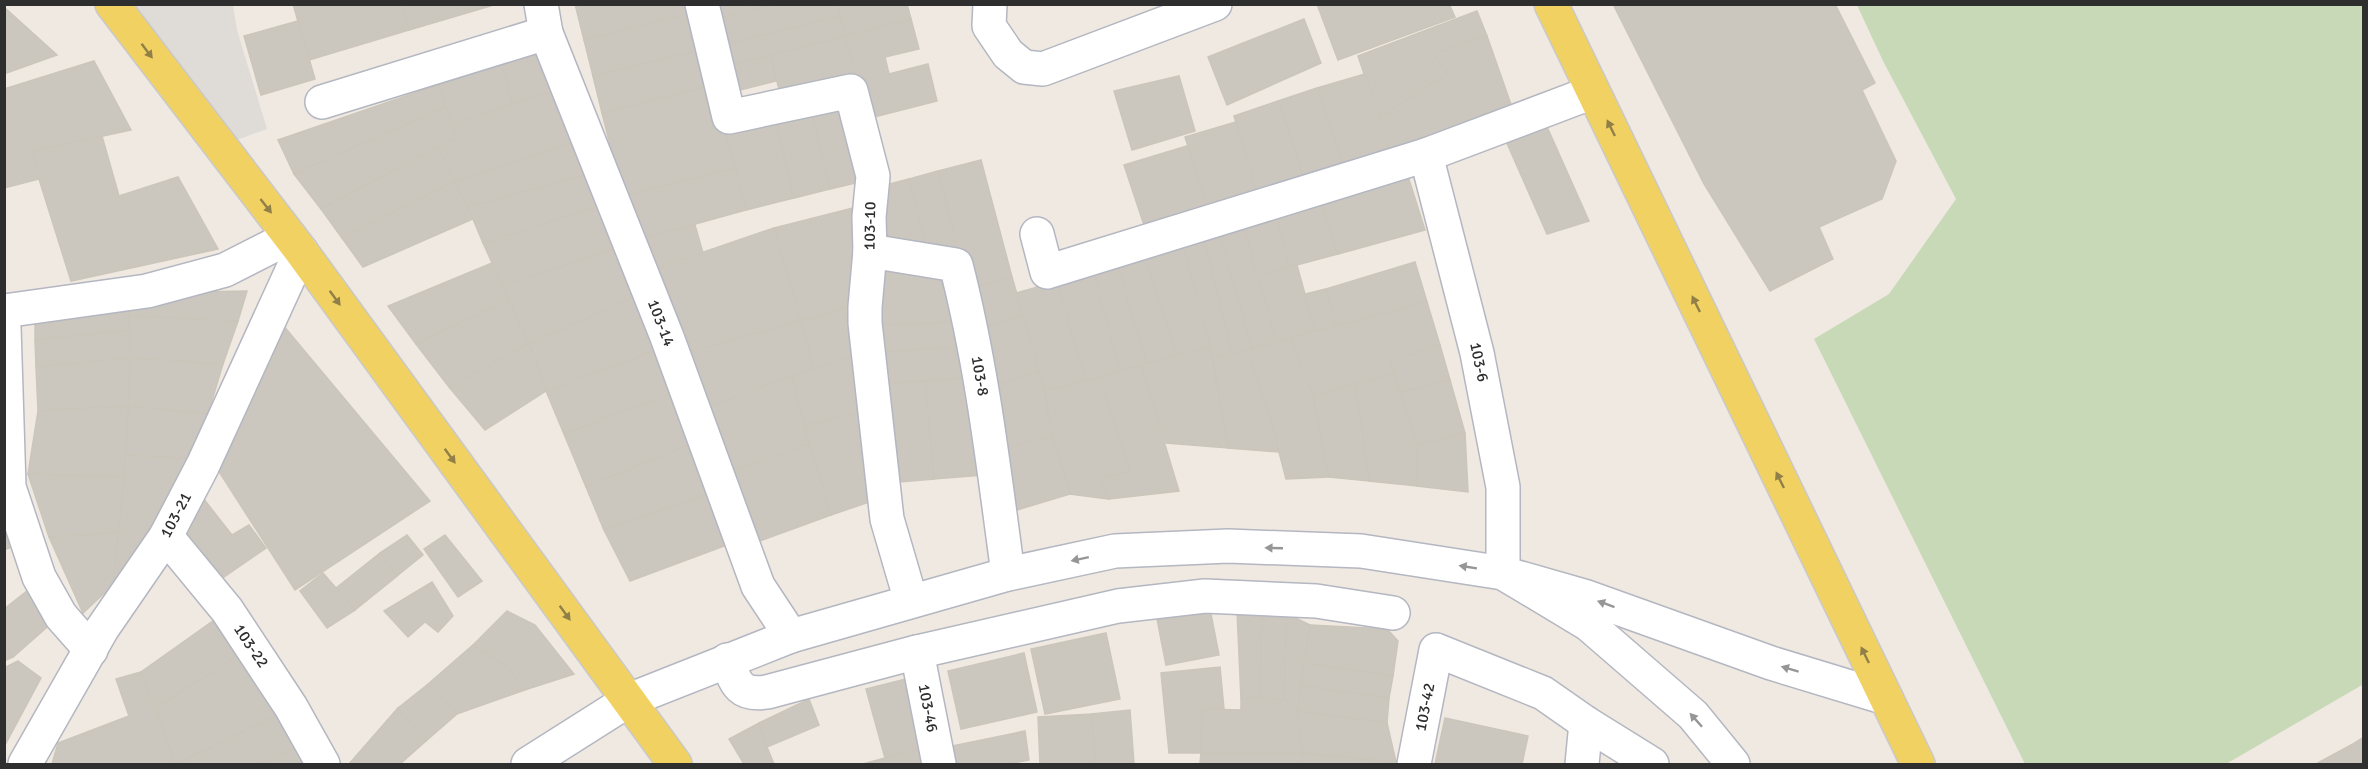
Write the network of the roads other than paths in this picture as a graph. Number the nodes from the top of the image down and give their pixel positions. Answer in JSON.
{"nodes":[{"id":1,"x":112,"y":4,"type":"edge"},
{"id":2,"x":702,"y":4,"type":"edge"},
{"id":3,"x":990,"y":4,"type":"edge"},
{"id":4,"x":1215,"y":4,"type":"edge"},
{"id":5,"x":1551,"y":4,"type":"edge"},
{"id":6,"x":543,"y":19,"type":"edge"},
{"id":7,"x":1593,"y":92,"type":"junction"},
{"id":8,"x":322,"y":102,"type":"dead end"},
{"id":9,"x":1426,"y":155,"type":"junction"},
{"id":10,"x":1037,"y":234,"type":"dead end"},
{"id":11,"x":295,"y":244,"type":"junction"},
{"id":12,"x":870,"y":251,"type":"junction"},
{"id":13,"x":4,"y":311,"type":"edge"},
{"id":14,"x":4,"y":327,"type":"edge"},
{"id":15,"x":166,"y":536,"type":"junction"},
{"id":16,"x":1503,"y":573,"type":"junction"},
{"id":17,"x":1008,"y":574,"type":"junction"},
{"id":18,"x":911,"y":601,"type":"junction"},
{"id":19,"x":1393,"y":613,"type":"dead end"},
{"id":20,"x":791,"y":636,"type":"junction"},
{"id":21,"x":90,"y":650,"type":"junction"},
{"id":22,"x":918,"y":652,"type":"junction"},
{"id":23,"x":727,"y":660,"type":"junction"},
{"id":24,"x":1886,"y":698,"type":"junction"},
{"id":25,"x":628,"y":700,"type":"junction"},
{"id":26,"x":1586,"y":723,"type":"junction"},
{"id":27,"x":25,"y":765,"type":"edge"},
{"id":28,"x":323,"y":765,"type":"edge"},
{"id":29,"x":528,"y":765,"type":"edge"},
{"id":30,"x":675,"y":765,"type":"edge"},
{"id":31,"x":939,"y":765,"type":"edge"},
{"id":32,"x":1414,"y":765,"type":"edge"},
{"id":33,"x":1582,"y":765,"type":"edge"},
{"id":34,"x":1652,"y":765,"type":"edge"},
{"id":35,"x":1733,"y":765,"type":"edge"},
{"id":36,"x":1918,"y":765,"type":"edge"}],
"edges":[{"from":1,"to":11,"type":"main road","one_way":true},
{"from":2,"to":12,"type":"street","name":"103-10"},
{"from":3,"to":4,"type":"street"},
{"from":5,"to":7,"type":"main road"},
{"from":6,"to":8,"type":"street"},
{"from":6,"to":20,"type":"street","name":"103-14"},
{"from":7,"to":9,"type":"street"},
{"from":24,"to":7,"type":"main road","one_way":true},
{"from":9,"to":10,"type":"street"},
{"from":9,"to":16,"type":"street","name":"103-6"},
{"from":11,"to":13,"type":"street"},
{"from":11,"to":15,"type":"street","name":"103-21"},
{"from":11,"to":25,"type":"main road","one_way":true},
{"from":12,"to":17,"type":"street","name":"103-8"},
{"from":12,"to":18,"type":"street","name":"103-10"},
{"from":14,"to":21,"type":"street"},
{"from":15,"to":21,"type":"street","name":"103-21"},
{"from":15,"to":28,"type":"street","name":"103-22"},
{"from":16,"to":17,"type":"street","one_way":true},
{"from":24,"to":16,"type":"street","one_way":true},
{"from":35,"to":16,"type":"street","one_way":true},
{"from":17,"to":18,"type":"street"},
{"from":18,"to":20,"type":"street"},
{"from":19,"to":22,"type":"street"},
{"from":20,"to":23,"type":"street"},
{"from":21,"to":27,"type":"street","name":"103-21"},
{"from":22,"to":23,"type":"street"},
{"from":22,"to":31,"type":"street","name":"103-46"},
{"from":23,"to":25,"type":"street"},
{"from":24,"to":36,"type":"main road"},
{"from":25,"to":29,"type":"street"},
{"from":25,"to":30,"type":"main road"},
{"from":26,"to":32,"type":"street","name":"103-42"},
{"from":26,"to":33,"type":"street"},
{"from":26,"to":34,"type":"street"}]}
